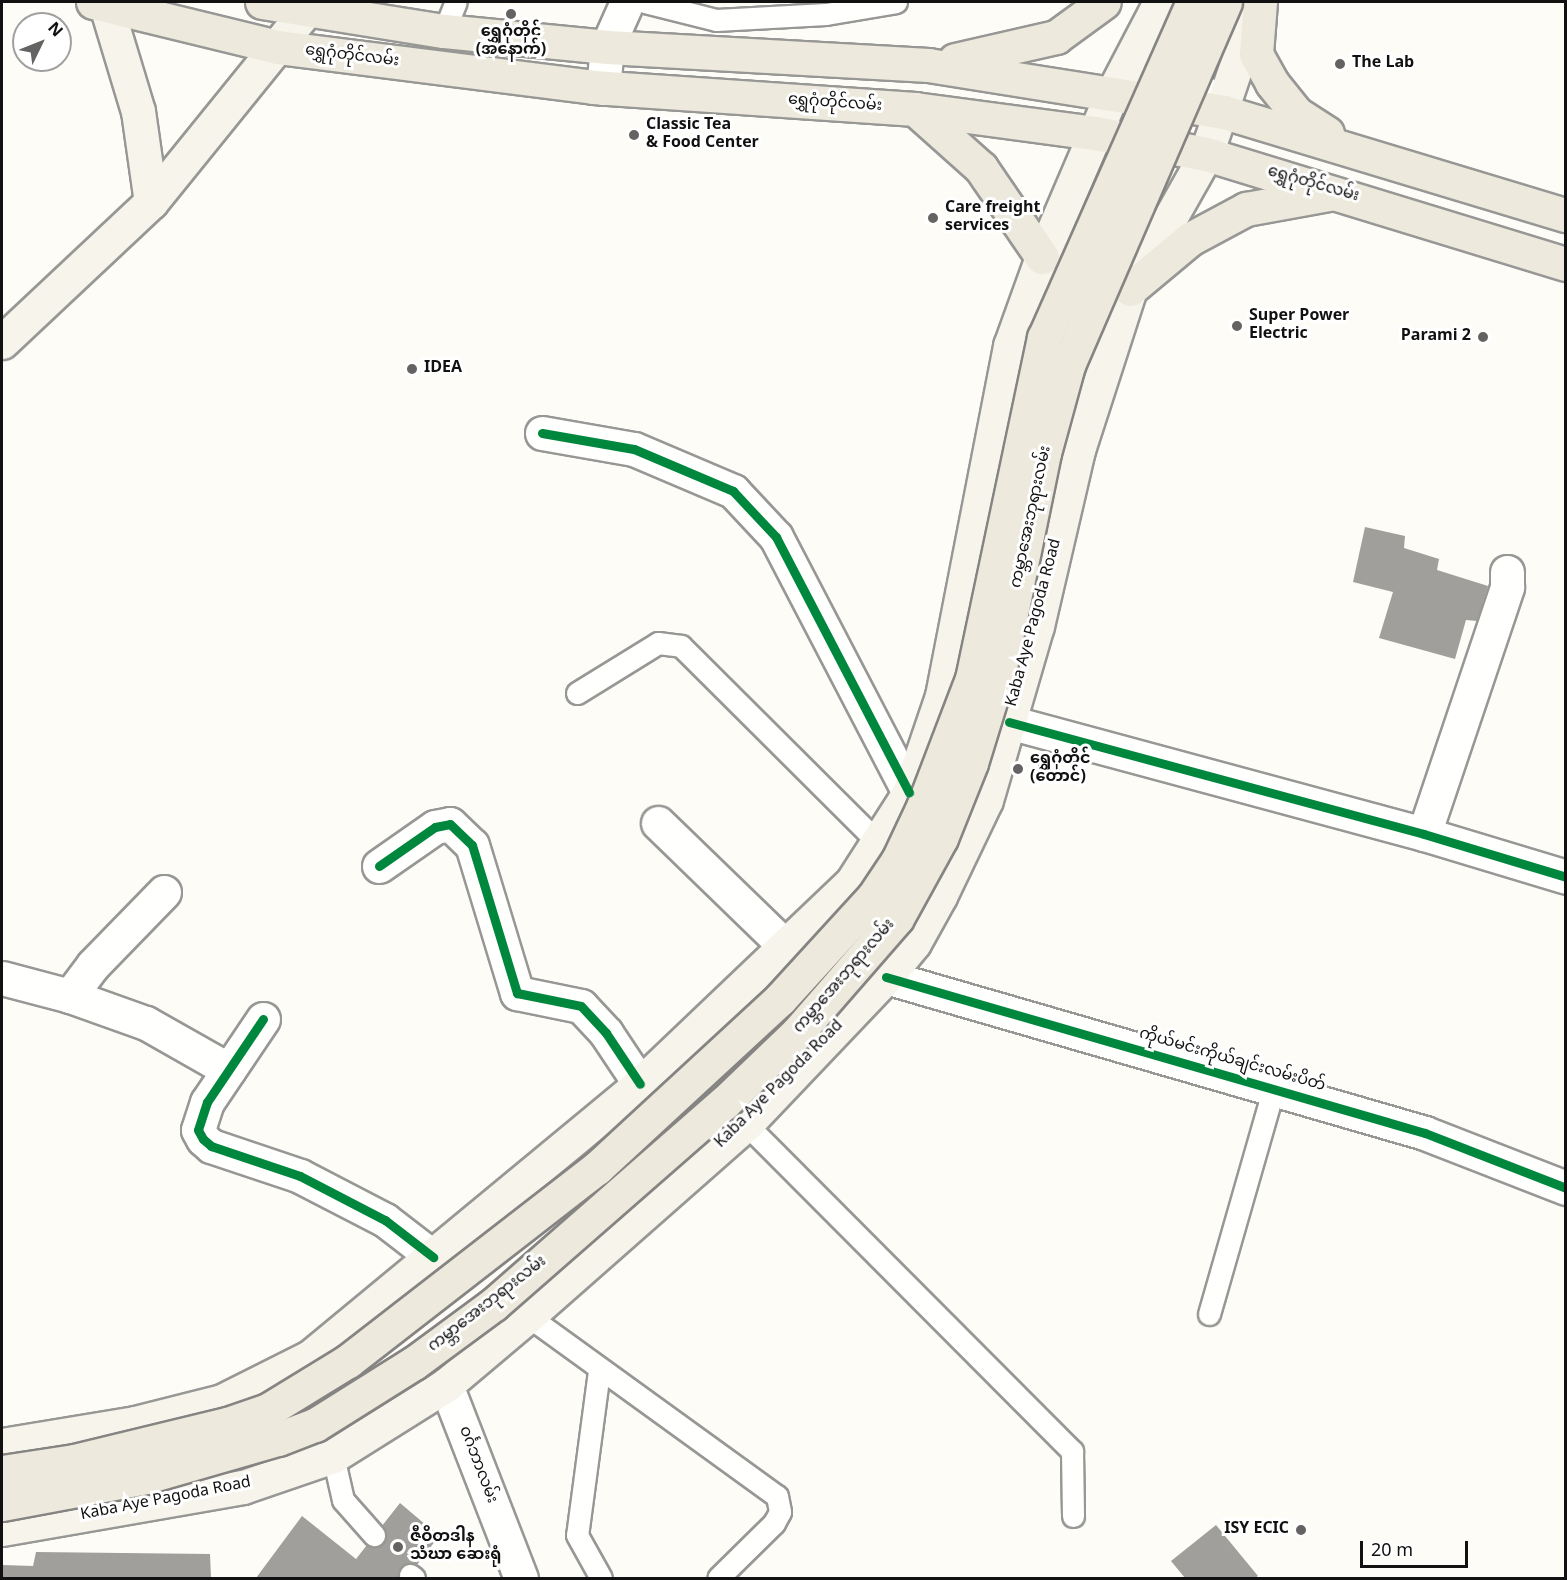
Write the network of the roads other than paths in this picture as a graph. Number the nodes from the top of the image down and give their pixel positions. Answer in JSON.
{"nodes":[{"id":1,"x":262,"y":2,"type":"edge"},
{"id":2,"x":627,"y":2,"type":"edge"},
{"id":3,"x":645,"y":2,"type":"edge"},
{"id":4,"x":896,"y":2,"type":"edge"},
{"id":5,"x":1104,"y":2,"type":"edge"},
{"id":6,"x":1160,"y":2,"type":"edge"},
{"id":7,"x":1193,"y":2,"type":"edge"},
{"id":8,"x":1225,"y":2,"type":"edge"},
{"id":9,"x":1259,"y":2,"type":"edge"},
{"id":10,"x":101,"y":3,"type":"edge"},
{"id":11,"x":308,"y":8,"type":"junction"},
{"id":12,"x":450,"y":16,"type":"edge"},
{"id":13,"x":277,"y":47,"type":"junction"},
{"id":14,"x":607,"y":48,"type":"junction"},
{"id":15,"x":928,"y":65,"type":"junction"},
{"id":16,"x":1119,"y":80,"type":"junction"},
{"id":17,"x":603,"y":88,"type":"junction"},
{"id":18,"x":1226,"y":103,"type":"junction"},
{"id":19,"x":915,"y":109,"type":"junction"},
{"id":20,"x":1095,"y":133,"type":"junction"},
{"id":21,"x":1354,"y":150,"type":"junction"},
{"id":22,"x":1206,"y":154,"type":"junction"},
{"id":23,"x":1338,"y":193,"type":"junction"},
{"id":24,"x":151,"y":202,"type":"junction"},
{"id":25,"x":1566,"y":215,"type":"edge"},
{"id":26,"x":1042,"y":257,"type":"junction"},
{"id":27,"x":1566,"y":264,"type":"edge"},
{"id":28,"x":1130,"y":289,"type":"junction"},
{"id":29,"x":2,"y":342,"type":"edge"},
{"id":30,"x":542,"y":434,"type":"dead end"},
{"id":31,"x":1507,"y":572,"type":"dead end"},
{"id":32,"x":577,"y":693,"type":"dead end"},
{"id":33,"x":942,"y":696,"type":"junction"},
{"id":34,"x":1009,"y":722,"type":"junction"},
{"id":35,"x":909,"y":793,"type":"junction"},
{"id":36,"x":658,"y":823,"type":"dead end"},
{"id":37,"x":1424,"y":834,"type":"junction"},
{"id":38,"x":880,"y":845,"type":"junction"},
{"id":39,"x":379,"y":866,"type":"dead end"},
{"id":40,"x":1566,"y":877,"type":"edge"},
{"id":41,"x":164,"y":892,"type":"dead end"},
{"id":42,"x":940,"y":896,"type":"junction"},
{"id":43,"x":786,"y":947,"type":"junction"},
{"id":44,"x":886,"y":977,"type":"junction"},
{"id":45,"x":2,"y":978,"type":"edge"},
{"id":46,"x":70,"y":996,"type":"junction"},
{"id":47,"x":263,"y":1020,"type":"dead end"},
{"id":48,"x":229,"y":1070,"type":"junction"},
{"id":49,"x":640,"y":1084,"type":"junction"},
{"id":50,"x":1274,"y":1088,"type":"junction"},
{"id":51,"x":746,"y":1125,"type":"junction"},
{"id":52,"x":1566,"y":1188,"type":"edge"},
{"id":53,"x":433,"y":1257,"type":"junction"},
{"id":54,"x":1209,"y":1314,"type":"dead end"},
{"id":55,"x":528,"y":1316,"type":"junction"},
{"id":56,"x":599,"y":1371,"type":"junction"},
{"id":57,"x":446,"y":1385,"type":"junction"},
{"id":58,"x":2,"y":1445,"type":"edge"},
{"id":59,"x":333,"y":1456,"type":"junction"},
{"id":60,"x":2,"y":1472,"type":"edge"},
{"id":61,"x":2,"y":1504,"type":"edge"},
{"id":62,"x":1073,"y":1516,"type":"dead end"},
{"id":63,"x":2,"y":1529,"type":"edge"},
{"id":64,"x":374,"y":1535,"type":"dead end"},
{"id":65,"x":521,"y":1578,"type":"edge"},
{"id":66,"x":601,"y":1578,"type":"edge"},
{"id":67,"x":718,"y":1578,"type":"edge"}],
"edges":[{"from":1,"to":11,"type":"main road"},
{"from":2,"to":14,"type":"street"},
{"from":3,"to":4,"type":"lane"},
{"from":5,"to":15,"type":"main road"},
{"from":6,"to":16,"type":"main road"},
{"from":7,"to":60,"type":"main road","name":"ကမ္ဘာအေးဘုရားလမ်း","bridge":true},
{"from":8,"to":61,"type":"main road","name":"ကမ္ဘာအေးဘုရားလမ်း","bridge":true},
{"from":9,"to":18,"type":"main road"},
{"from":9,"to":21,"type":"main road"},
{"from":10,"to":13,"type":"main road","name":"ရွှေဂုံတိုင်လမ်း"},
{"from":10,"to":24,"type":"main road"},
{"from":11,"to":12,"type":"main road"},
{"from":11,"to":13,"type":"main road"},
{"from":12,"to":14,"type":"main road"},
{"from":13,"to":17,"type":"main road","name":"ရွှေဂုံတိုင်လမ်း"},
{"from":13,"to":24,"type":"main road"},
{"from":14,"to":15,"type":"main road"},
{"from":14,"to":17,"type":"street"},
{"from":15,"to":16,"type":"main road"},
{"from":16,"to":18,"type":"main road"},
{"from":16,"to":20,"type":"main road"},
{"from":17,"to":19,"type":"main road","name":"ရွှေဂုံတိုင်လမ်း"},
{"from":18,"to":21,"type":"main road"},
{"from":18,"to":22,"type":"main road"},
{"from":19,"to":20,"type":"main road","name":"ရွှေဂုံတိုင်လမ်း"},
{"from":19,"to":26,"type":"main road"},
{"from":20,"to":22,"type":"main road","name":"ရွှေဂုံတိုင်လမ်း"},
{"from":20,"to":26,"type":"main road"},
{"from":21,"to":25,"type":"main road"},
{"from":22,"to":23,"type":"main road","name":"ရွှေဂုံတိုင်လမ်း"},
{"from":22,"to":28,"type":"main road"},
{"from":23,"to":27,"type":"main road","name":"ရွှေဂုံတိုင်လမ်း"},
{"from":23,"to":28,"type":"main road"},
{"from":24,"to":29,"type":"main road"},
{"from":26,"to":33,"type":"main road"},
{"from":28,"to":34,"type":"main road","name":"Kaba Aye Pagoda Road"},
{"from":30,"to":35,"type":"street"},
{"from":31,"to":37,"type":"street"},
{"from":32,"to":38,"type":"lane"},
{"from":33,"to":34,"type":"main road"},
{"from":33,"to":35,"type":"main road"},
{"from":34,"to":37,"type":"street"},
{"from":34,"to":42,"type":"main road","name":"Kaba Aye Pagoda Road"},
{"from":35,"to":38,"type":"main road"},
{"from":36,"to":43,"type":"street"},
{"from":37,"to":40,"type":"street"},
{"from":38,"to":42,"type":"lane"},
{"from":38,"to":43,"type":"main road"},
{"from":39,"to":49,"type":"street"},
{"from":41,"to":46,"type":"street"},
{"from":42,"to":44,"type":"main road","name":"Kaba Aye Pagoda Road"},
{"from":43,"to":49,"type":"main road"},
{"from":44,"to":50,"type":"street","name":"ကိုယ်မင်းကိုယ်ချင်းလမ်းပိတ်"},
{"from":44,"to":51,"type":"main road","name":"Kaba Aye Pagoda Road"},
{"from":45,"to":46,"type":"street"},
{"from":46,"to":48,"type":"street"},
{"from":47,"to":48,"type":"street"},
{"from":48,"to":53,"type":"street"},
{"from":49,"to":53,"type":"main road"},
{"from":50,"to":52,"type":"street","name":"ကိုယ်မင်းကိုယ်ချင်းလမ်းပိတ်"},
{"from":50,"to":54,"type":"lane"},
{"from":51,"to":55,"type":"main road","name":"Kaba Aye Pagoda Road"},
{"from":51,"to":62,"type":"lane"},
{"from":53,"to":58,"type":"main road"},
{"from":55,"to":56,"type":"lane"},
{"from":55,"to":57,"type":"main road","name":"Kaba Aye Pagoda Road"},
{"from":56,"to":66,"type":"lane"},
{"from":56,"to":67,"type":"lane"},
{"from":57,"to":59,"type":"main road","name":"Kaba Aye Pagoda Road"},
{"from":57,"to":65,"type":"street","name":"ဝင်္ဂဘာလမ်း"},
{"from":59,"to":63,"type":"main road","name":"Kaba Aye Pagoda Road"},
{"from":59,"to":64,"type":"lane"}]}
